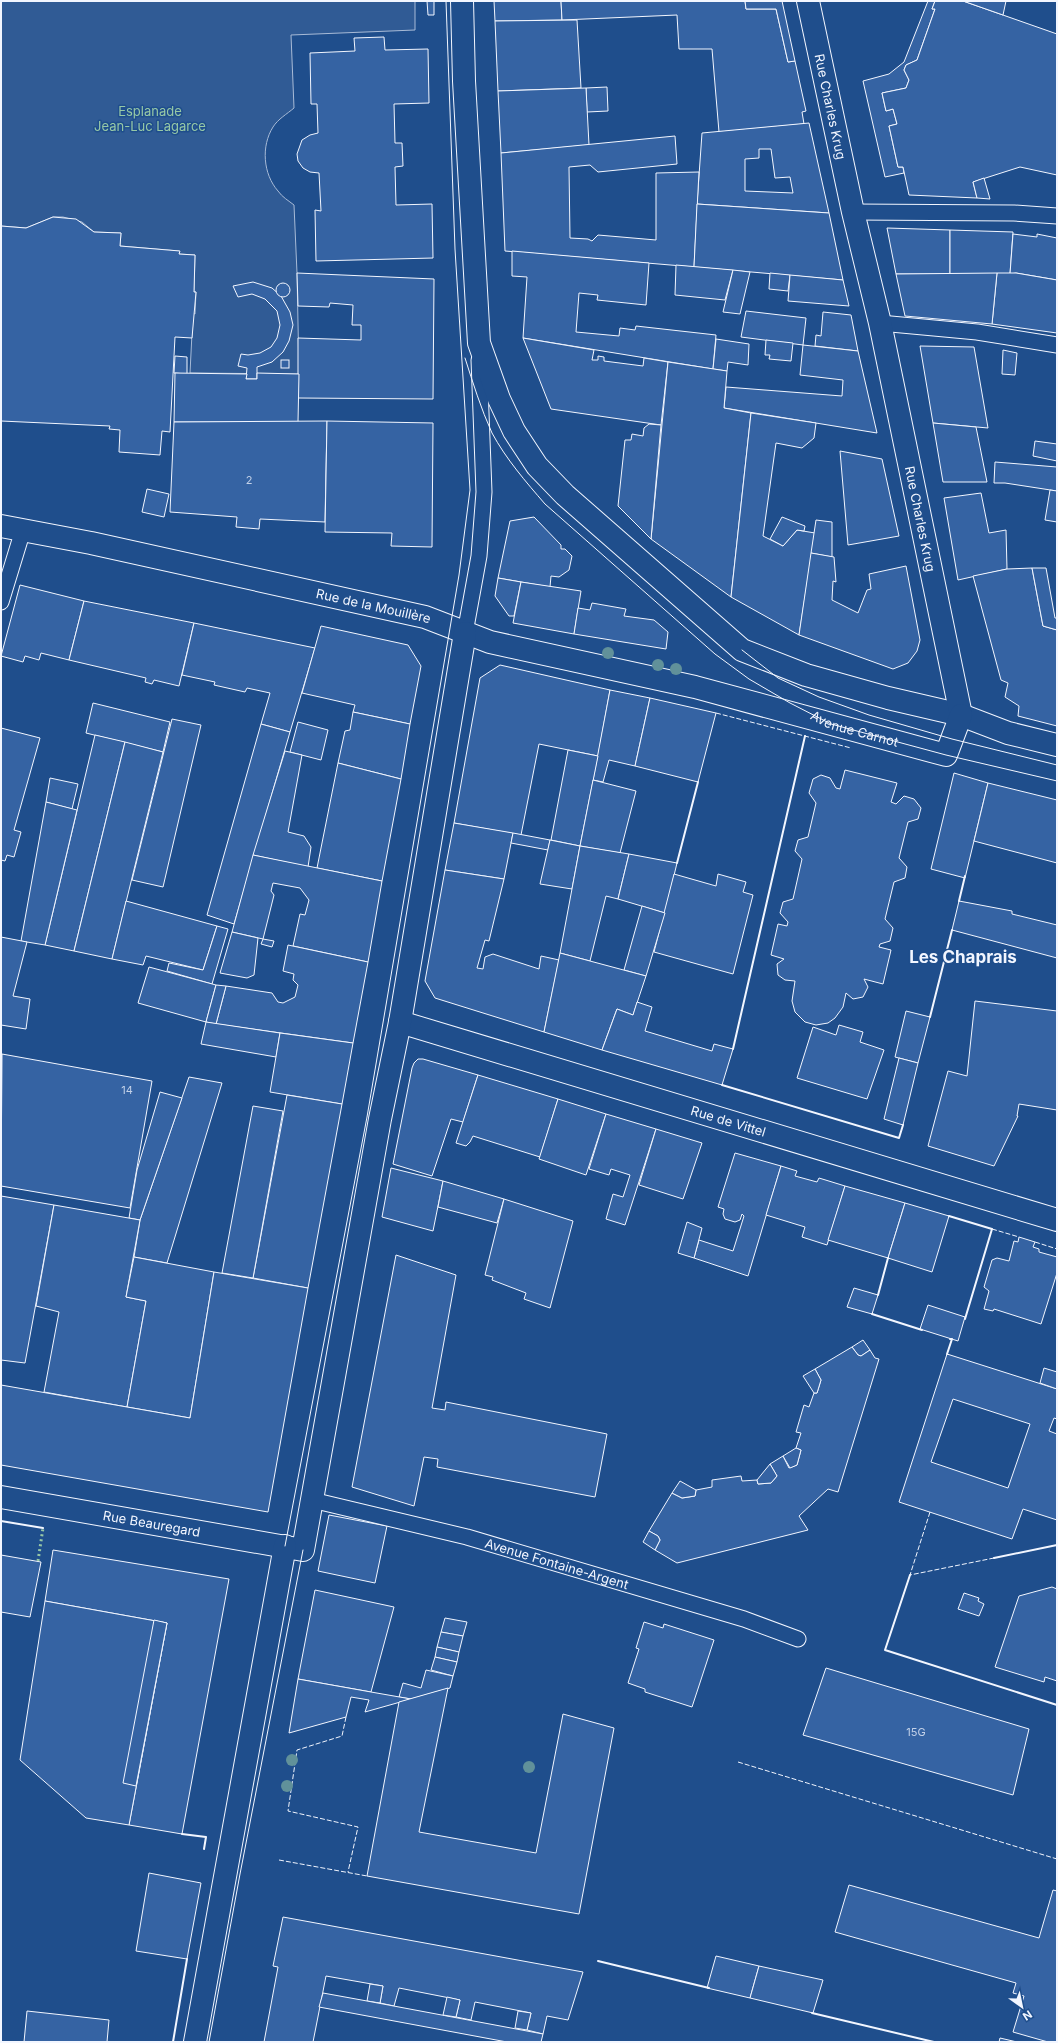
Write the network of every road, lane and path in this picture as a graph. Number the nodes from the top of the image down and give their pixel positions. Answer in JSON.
{"nodes":[{"id":1,"x":462,"y":1,"type":"edge"},
{"id":2,"x":808,"y":1,"type":"edge"},
{"id":3,"x":853,"y":212,"type":"junction"},
{"id":4,"x":1057,"y":216,"type":"edge"},
{"id":5,"x":880,"y":323,"type":"junction"},
{"id":6,"x":479,"y":343,"type":"junction"},
{"id":7,"x":1057,"y":345,"type":"edge"},
{"id":8,"x":1,"y":526,"type":"edge"},
{"id":9,"x":23,"y":530,"type":"junction"},
{"id":10,"x":1,"y":602,"type":"edge"},
{"id":11,"x":465,"y":633,"type":"junction"},
{"id":12,"x":720,"y":694,"type":"joint"},
{"id":13,"x":961,"y":715,"type":"junction"},
{"id":14,"x":1057,"y":745,"type":"edge"},
{"id":15,"x":400,"y":1022,"type":"junction"},
{"id":16,"x":1057,"y":1220,"type":"edge"},
{"id":17,"x":1,"y":1498,"type":"edge"},
{"id":18,"x":312,"y":1500,"type":"junction"},
{"id":19,"x":294,"y":1548,"type":"junction"},
{"id":20,"x":798,"y":1639,"type":"dead end"},
{"id":21,"x":195,"y":2042,"type":"edge"}],
"edges":[{"from":1,"to":6,"type":"street"},
{"from":2,"to":3,"type":"street","name":"Rue Charles Krug"},
{"from":3,"to":4,"type":"lane"},
{"from":3,"to":5,"type":"street","name":"Rue Charles Krug"},
{"from":5,"to":7,"type":"lane"},
{"from":5,"to":13,"type":"street","name":"Rue Charles Krug"},
{"from":6,"to":11,"type":"lane"},
{"from":6,"to":13,"type":"street"},
{"from":8,"to":9,"type":"street","name":"Rue de la Mouillère"},
{"from":9,"to":10,"type":"lane"},
{"from":9,"to":11,"type":"street","name":"Rue de la Mouillère"},
{"from":11,"to":12,"type":"street","name":"Rue de la Mouillère"},
{"from":11,"to":15,"type":"street"},
{"from":12,"to":13,"type":"street","name":"Avenue Carnot"},
{"from":13,"to":14,"type":"street"},
{"from":15,"to":16,"type":"street","name":"Rue de Vittel"},
{"from":15,"to":18,"type":"street"},
{"from":17,"to":19,"type":"street","name":"Rue Beauregard"},
{"from":18,"to":19,"type":"street"},
{"from":18,"to":20,"type":"lane","name":"Avenue Fontaine-Argent"},
{"from":19,"to":21,"type":"street"}]}
